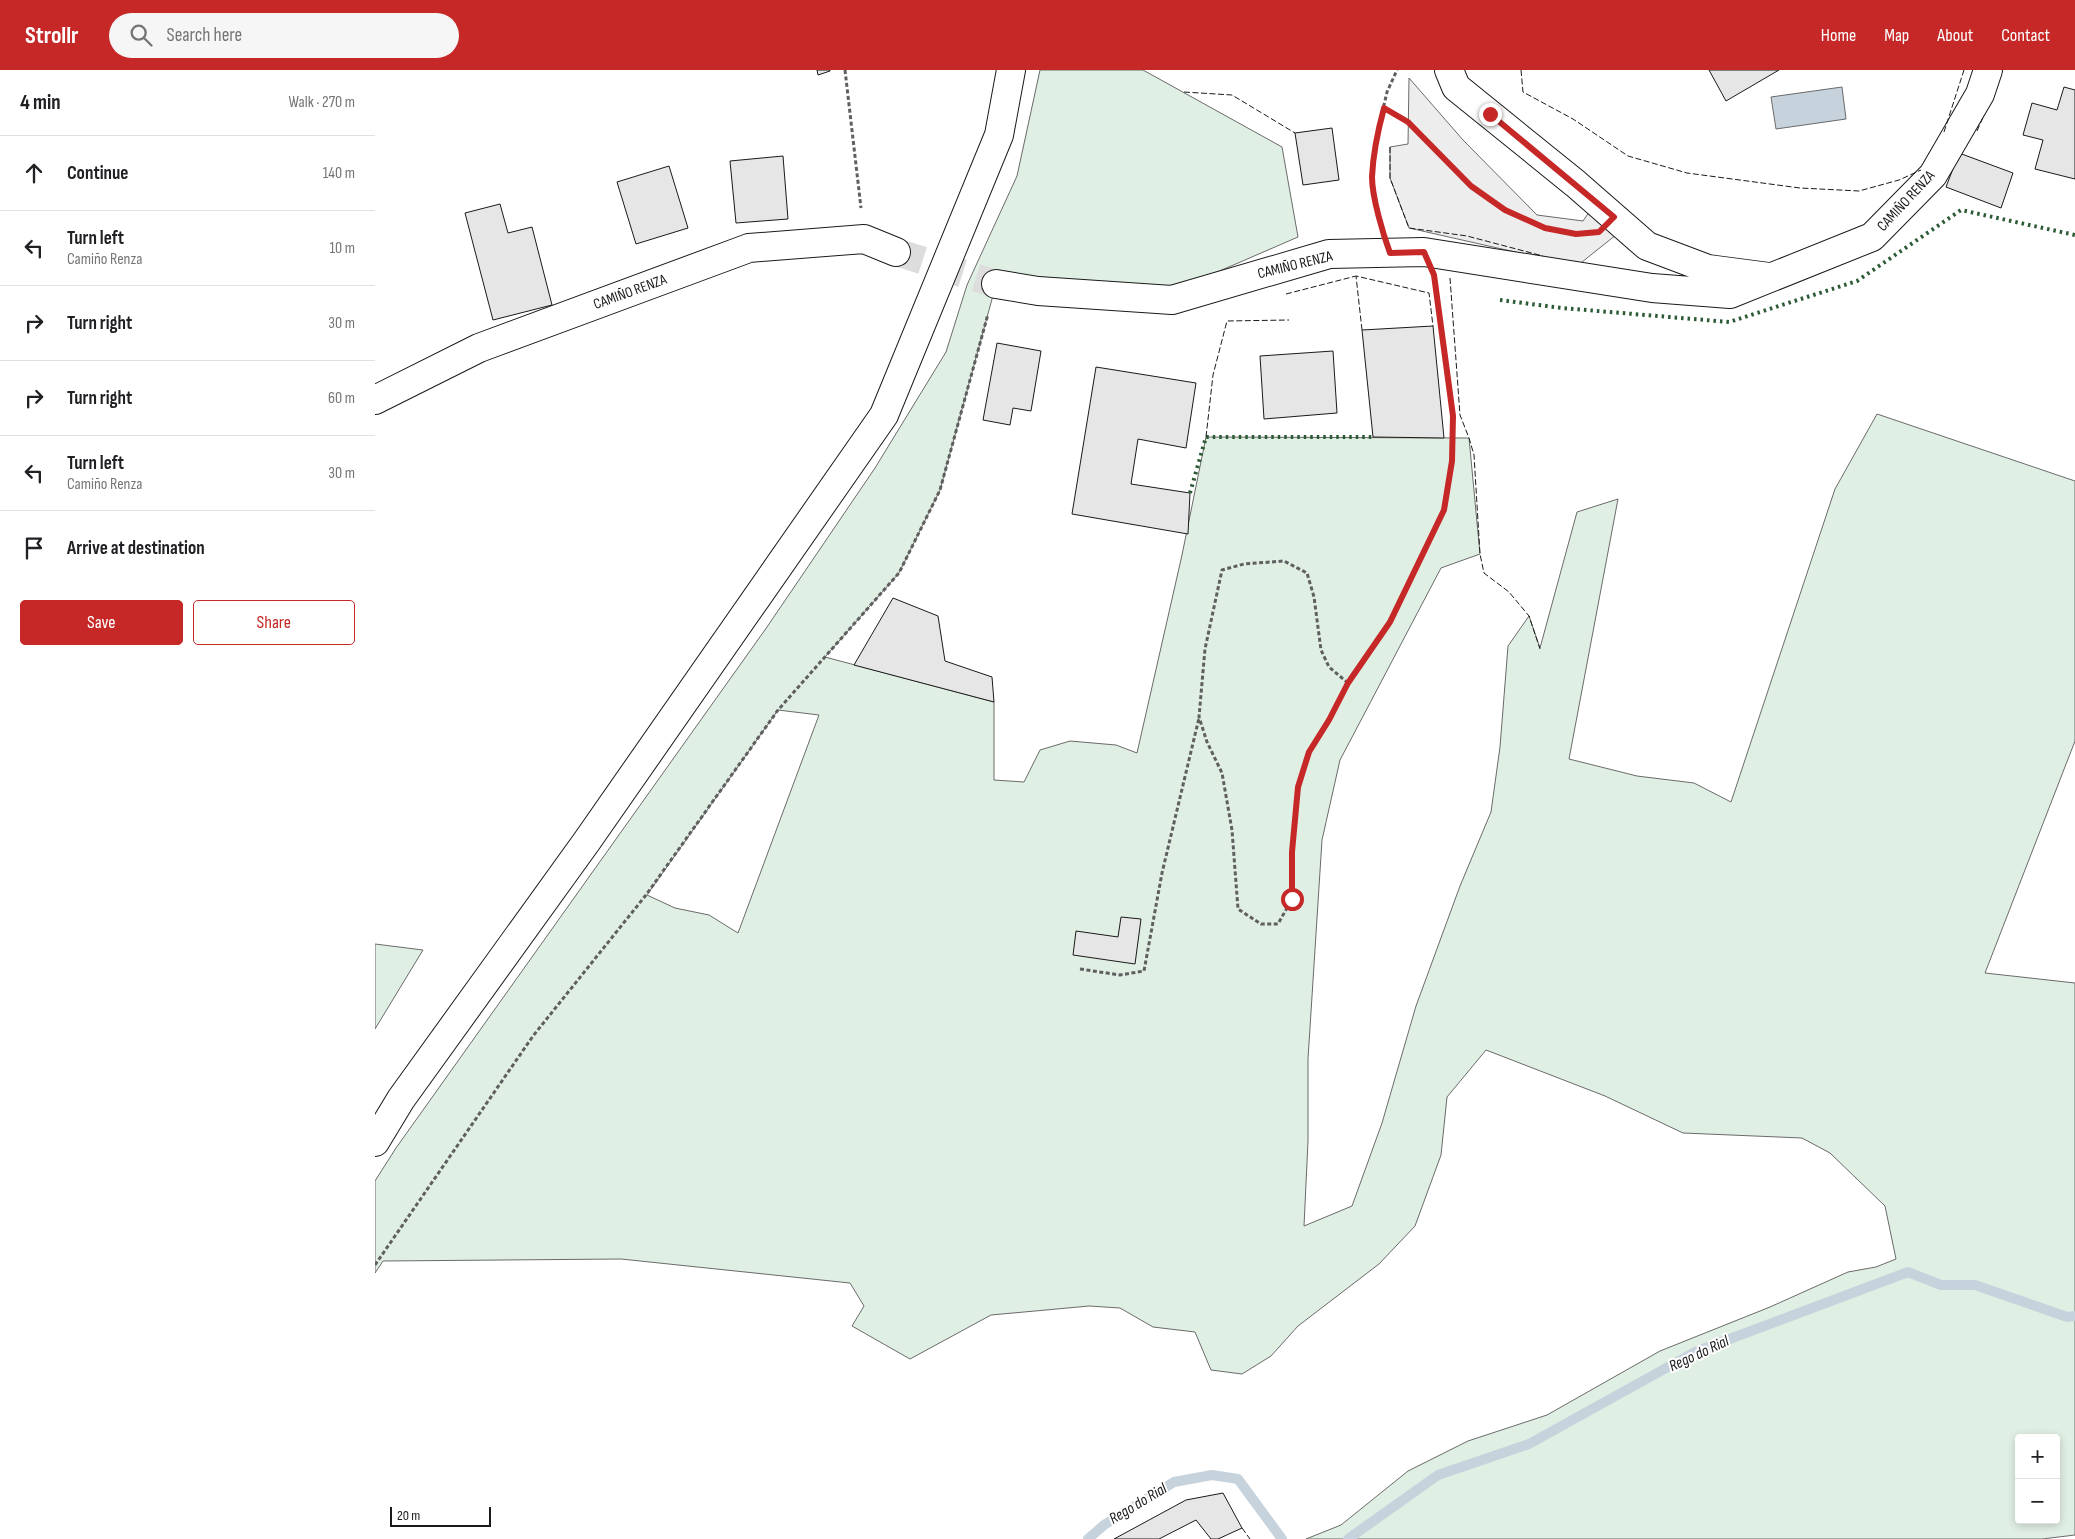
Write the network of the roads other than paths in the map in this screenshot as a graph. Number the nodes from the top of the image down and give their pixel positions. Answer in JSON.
{"nodes":[{"id":1,"x":1011,"y":70,"type":"edge"},
{"id":2,"x":1449,"y":70,"type":"edge"},
{"id":3,"x":1988,"y":70,"type":"edge"},
{"id":4,"x":896,"y":252,"type":"tunnel mouth"},
{"id":5,"x":1773,"y":277,"type":"junction"},
{"id":6,"x":996,"y":284,"type":"tunnel mouth"},
{"id":7,"x":375,"y":400,"type":"edge"},
{"id":8,"x":375,"y":1142,"type":"edge"}],
"edges":[{"from":1,"to":8,"type":"street"},
{"from":2,"to":5,"type":"street","name":"CAMIÑO RENZA"},
{"from":3,"to":5,"type":"street","name":"CAMIÑO RENZA"},
{"from":4,"to":7,"type":"street","name":"CAMIÑO RENZA"},
{"from":5,"to":6,"type":"street","name":"CAMIÑO RENZA"}]}
